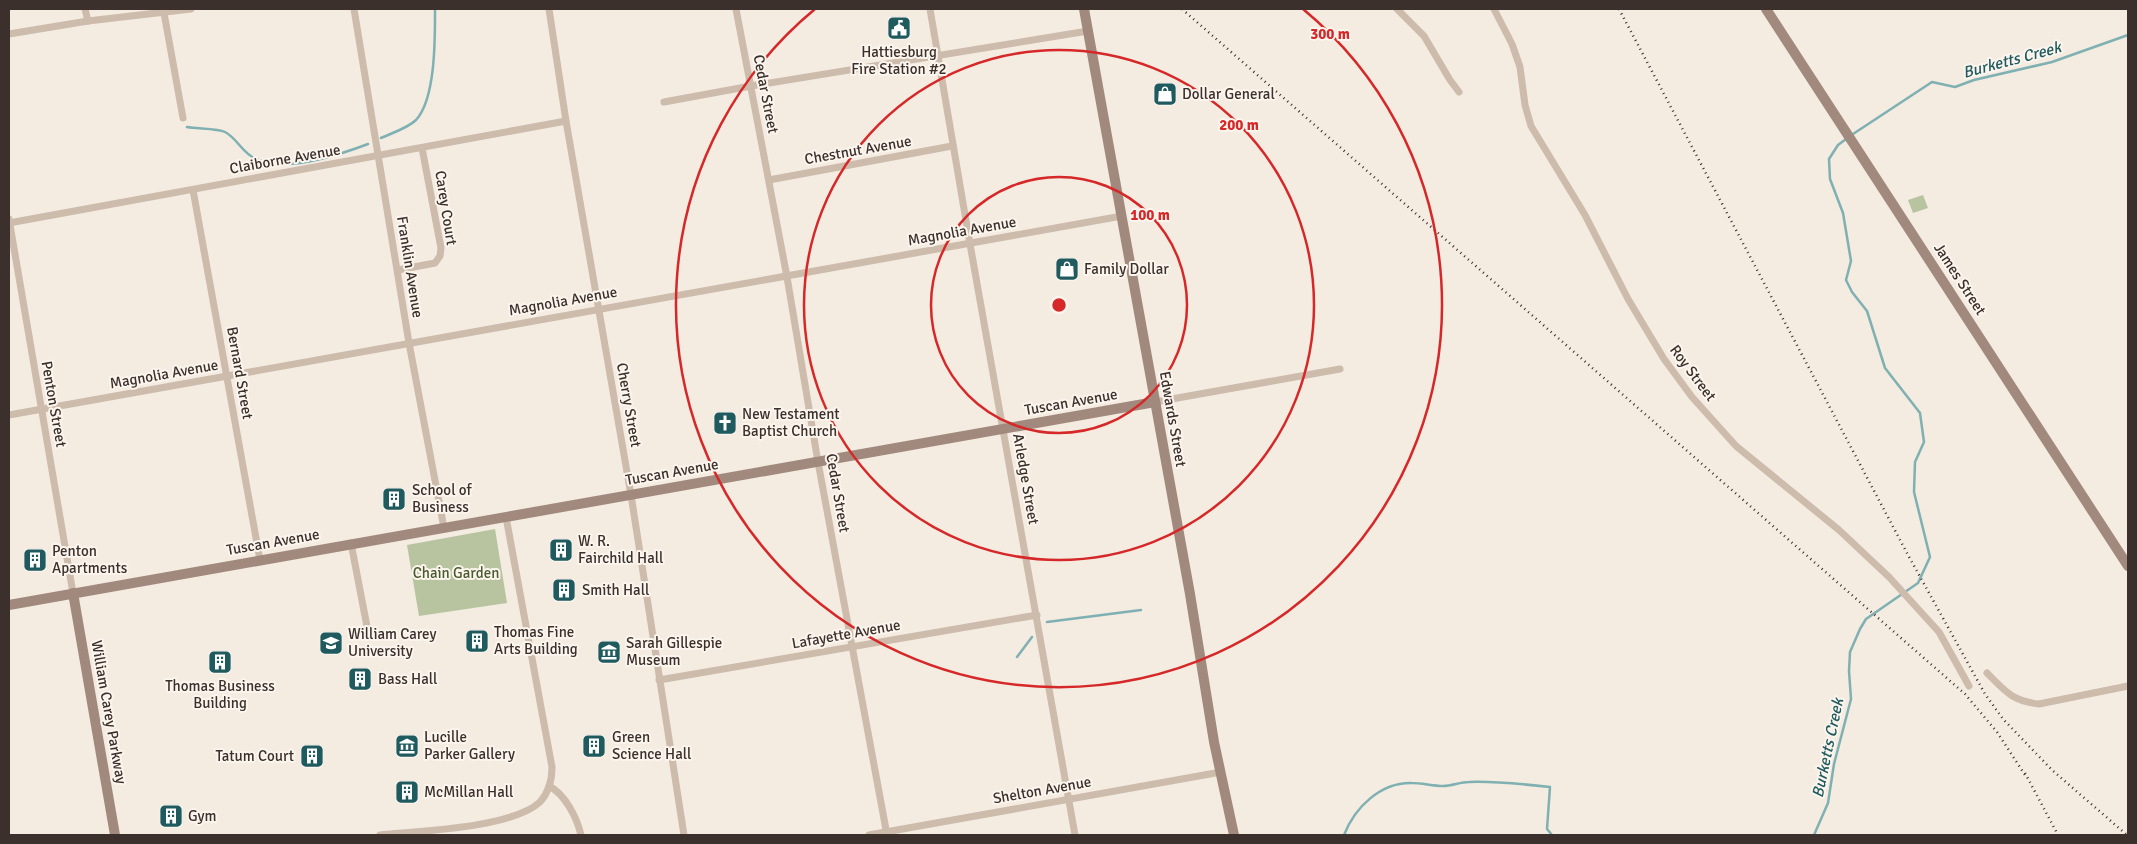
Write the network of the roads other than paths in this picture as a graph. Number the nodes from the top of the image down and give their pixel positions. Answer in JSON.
{"nodes":[{"id":1,"x":85,"y":9,"type":"edge"},
{"id":2,"x":191,"y":9,"type":"edge"},
{"id":3,"x":354,"y":9,"type":"edge"},
{"id":4,"x":549,"y":9,"type":"edge"},
{"id":5,"x":736,"y":9,"type":"edge"},
{"id":6,"x":930,"y":9,"type":"edge"},
{"id":7,"x":1084,"y":9,"type":"edge"},
{"id":8,"x":1397,"y":9,"type":"edge"},
{"id":9,"x":1494,"y":9,"type":"edge"},
{"id":10,"x":1766,"y":9,"type":"edge"},
{"id":11,"x":164,"y":13,"type":"junction"},
{"id":12,"x":88,"y":21,"type":"junction"},
{"id":13,"x":1088,"y":30,"type":"junction"},
{"id":14,"x":9,"y":34,"type":"edge"},
{"id":15,"x":937,"y":56,"type":"junction"},
{"id":16,"x":751,"y":86,"type":"junction"},
{"id":17,"x":1459,"y":92,"type":"dead end"},
{"id":18,"x":664,"y":102,"type":"dead end"},
{"id":19,"x":183,"y":118,"type":"dead end"},
{"id":20,"x":566,"y":121,"type":"junction"},
{"id":21,"x":952,"y":146,"type":"junction"},
{"id":22,"x":422,"y":148,"type":"junction"},
{"id":23,"x":377,"y":156,"type":"junction"},
{"id":24,"x":769,"y":180,"type":"junction"},
{"id":25,"x":193,"y":190,"type":"junction"},
{"id":26,"x":1122,"y":216,"type":"junction"},
{"id":27,"x":9,"y":222,"type":"edge"},
{"id":28,"x":970,"y":244,"type":"junction"},
{"id":29,"x":398,"y":270,"type":"junction"},
{"id":30,"x":787,"y":277,"type":"junction"},
{"id":31,"x":598,"y":309,"type":"junction"},
{"id":32,"x":409,"y":343,"type":"junction"},
{"id":33,"x":1340,"y":369,"type":"dead end"},
{"id":34,"x":226,"y":377,"type":"junction"},
{"id":35,"x":1155,"y":402,"type":"junction"},
{"id":36,"x":41,"y":409,"type":"junction"},
{"id":37,"x":9,"y":415,"type":"edge"},
{"id":38,"x":1003,"y":429,"type":"junction"},
{"id":39,"x":818,"y":462,"type":"junction"},
{"id":40,"x":631,"y":494,"type":"junction"},
{"id":41,"x":506,"y":517,"type":"junction"},
{"id":42,"x":444,"y":528,"type":"junction"},
{"id":43,"x":351,"y":543,"type":"junction"},
{"id":44,"x":260,"y":560,"type":"junction"},
{"id":45,"x":2128,"y":566,"type":"edge"},
{"id":46,"x":74,"y":593,"type":"junction"},
{"id":47,"x":9,"y":605,"type":"edge"},
{"id":48,"x":1037,"y":615,"type":"junction"},
{"id":49,"x":369,"y":637,"type":"dead end"},
{"id":50,"x":852,"y":646,"type":"junction"},
{"id":51,"x":1987,"y":673,"type":"dead end"},
{"id":52,"x":659,"y":680,"type":"junction"},
{"id":53,"x":1969,"y":686,"type":"dead end"},
{"id":54,"x":2128,"y":686,"type":"edge"},
{"id":55,"x":1221,"y":772,"type":"junction"},
{"id":56,"x":549,"y":786,"type":"junction"},
{"id":57,"x":1068,"y":799,"type":"junction"},
{"id":58,"x":886,"y":834,"type":"edge"},
{"id":59,"x":115,"y":835,"type":"edge"},
{"id":60,"x":380,"y":835,"type":"edge"},
{"id":61,"x":581,"y":835,"type":"edge"},
{"id":62,"x":684,"y":835,"type":"edge"},
{"id":63,"x":869,"y":835,"type":"edge"},
{"id":64,"x":1075,"y":835,"type":"edge"},
{"id":65,"x":1234,"y":835,"type":"edge"}],
"edges":[{"from":1,"to":12,"type":"street"},
{"from":2,"to":11,"type":"street"},
{"from":3,"to":23,"type":"street","name":"Franklin Avenue"},
{"from":4,"to":20,"type":"street","name":"Cherry Street"},
{"from":5,"to":16,"type":"street","name":"Cedar Street"},
{"from":6,"to":15,"type":"street","name":"Arledge Street"},
{"from":7,"to":13,"type":"main road","name":"Edwards Street"},
{"from":8,"to":17,"type":"street"},
{"from":9,"to":53,"type":"street","name":"Roy Street"},
{"from":10,"to":45,"type":"main road","name":"James Street"},
{"from":11,"to":12,"type":"street"},
{"from":11,"to":19,"type":"street"},
{"from":12,"to":14,"type":"street"},
{"from":13,"to":15,"type":"street"},
{"from":13,"to":26,"type":"main road","name":"Edwards Street"},
{"from":15,"to":16,"type":"street"},
{"from":15,"to":21,"type":"street","name":"Arledge Street"},
{"from":16,"to":18,"type":"street"},
{"from":16,"to":24,"type":"street","name":"Cedar Street"},
{"from":20,"to":22,"type":"street","name":"Claiborne Avenue"},
{"from":20,"to":31,"type":"street","name":"Cherry Street"},
{"from":21,"to":24,"type":"street","name":"Chestnut Avenue"},
{"from":21,"to":28,"type":"street","name":"Arledge Street"},
{"from":22,"to":23,"type":"street","name":"Claiborne Avenue"},
{"from":22,"to":29,"type":"street","name":"Carey Court"},
{"from":23,"to":25,"type":"street","name":"Claiborne Avenue"},
{"from":23,"to":29,"type":"street","name":"Franklin Avenue"},
{"from":24,"to":30,"type":"street","name":"Cedar Street"},
{"from":25,"to":27,"type":"street","name":"Claiborne Avenue"},
{"from":25,"to":34,"type":"street","name":"Bernard Street"},
{"from":26,"to":28,"type":"street","name":"Magnolia Avenue"},
{"from":26,"to":35,"type":"main road","name":"Edwards Street"},
{"from":27,"to":36,"type":"street","name":"Penton Street"},
{"from":28,"to":30,"type":"street","name":"Magnolia Avenue"},
{"from":28,"to":38,"type":"street","name":"Arledge Street"},
{"from":29,"to":32,"type":"street","name":"Franklin Avenue"},
{"from":30,"to":31,"type":"street","name":"Magnolia Avenue"},
{"from":30,"to":39,"type":"street","name":"Cedar Street"},
{"from":31,"to":32,"type":"street","name":"Magnolia Avenue"},
{"from":31,"to":40,"type":"street","name":"Cherry Street"},
{"from":32,"to":34,"type":"street","name":"Magnolia Avenue"},
{"from":32,"to":42,"type":"street","name":"Franklin Avenue"},
{"from":33,"to":35,"type":"street","name":"Tuscan Avenue"},
{"from":34,"to":36,"type":"street","name":"Magnolia Avenue"},
{"from":34,"to":44,"type":"street","name":"Bernard Street"},
{"from":35,"to":38,"type":"main road","name":"Tuscan Avenue"},
{"from":35,"to":55,"type":"main road","name":"Edwards Street"},
{"from":36,"to":37,"type":"street","name":"Magnolia Avenue"},
{"from":36,"to":46,"type":"street","name":"Penton Street"},
{"from":38,"to":39,"type":"main road","name":"Tuscan Avenue"},
{"from":38,"to":48,"type":"street","name":"Arledge Street"},
{"from":39,"to":40,"type":"main road","name":"Tuscan Avenue"},
{"from":39,"to":50,"type":"street","name":"Cedar Street"},
{"from":40,"to":41,"type":"main road","name":"Tuscan Avenue"},
{"from":40,"to":52,"type":"street","name":"Cherry Street"},
{"from":41,"to":42,"type":"main road","name":"Tuscan Avenue"},
{"from":41,"to":56,"type":"street"},
{"from":42,"to":43,"type":"main road","name":"Tuscan Avenue"},
{"from":43,"to":44,"type":"main road","name":"Tuscan Avenue"},
{"from":43,"to":49,"type":"street"},
{"from":44,"to":46,"type":"main road","name":"Tuscan Avenue"},
{"from":46,"to":47,"type":"main road","name":"Tuscan Avenue"},
{"from":46,"to":59,"type":"main road","name":"William Carey Parkway"},
{"from":48,"to":50,"type":"street","name":"Lafayette Avenue"},
{"from":48,"to":57,"type":"street","name":"Arledge Street"},
{"from":50,"to":52,"type":"street","name":"Lafayette Avenue"},
{"from":50,"to":58,"type":"street","name":"Cedar Street"},
{"from":51,"to":54,"type":"street"},
{"from":52,"to":62,"type":"street","name":"Cherry Street"},
{"from":55,"to":57,"type":"street","name":"Shelton Avenue"},
{"from":55,"to":65,"type":"main road","name":"Edwards Street"},
{"from":56,"to":60,"type":"street"},
{"from":56,"to":61,"type":"street"},
{"from":57,"to":58,"type":"street","name":"Shelton Avenue"},
{"from":57,"to":64,"type":"street","name":"Arledge Street"},
{"from":58,"to":63,"type":"street","name":"Shelton Avenue"}]}
